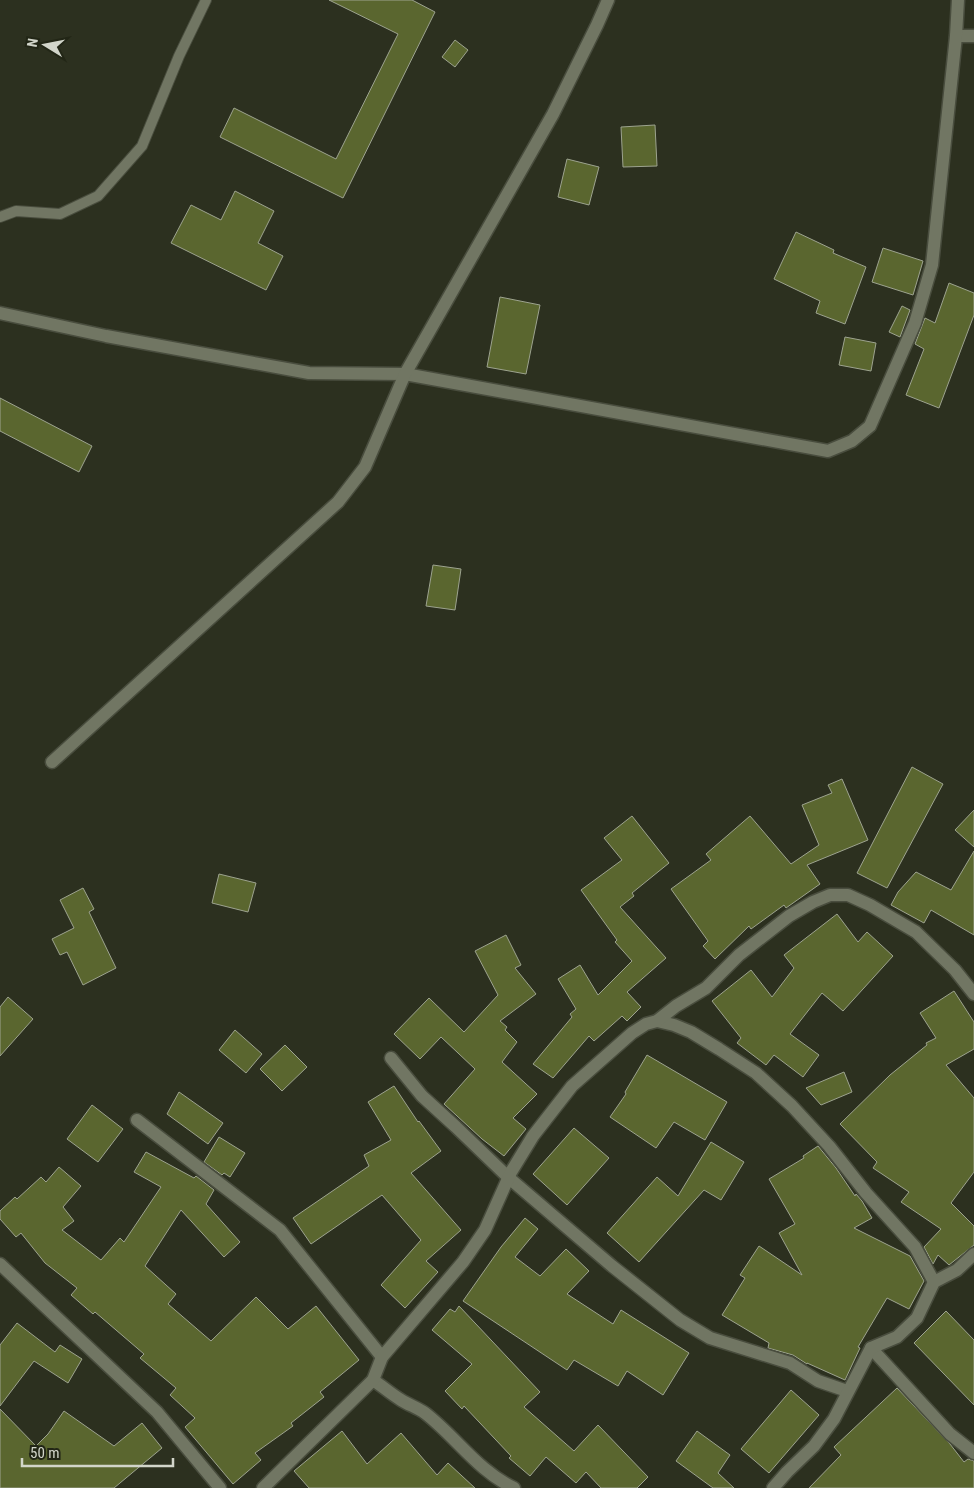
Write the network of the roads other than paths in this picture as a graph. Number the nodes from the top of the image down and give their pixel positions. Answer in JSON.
{"nodes":[{"id":1,"x":206,"y":0,"type":"edge"},
{"id":2,"x":608,"y":0,"type":"edge"},
{"id":3,"x":958,"y":0,"type":"edge"},
{"id":4,"x":956,"y":36,"type":"junction"},
{"id":5,"x":974,"y":36,"type":"edge"},
{"id":6,"x":0,"y":216,"type":"edge"},
{"id":7,"x":0,"y":313,"type":"edge"},
{"id":8,"x":405,"y":374,"type":"junction"},
{"id":9,"x":52,"y":762,"type":"dead end"},
{"id":10,"x":974,"y":994,"type":"edge"},
{"id":11,"x":657,"y":1021,"type":"junction"},
{"id":12,"x":391,"y":1058,"type":"dead end"},
{"id":13,"x":137,"y":1120,"type":"dead end"},
{"id":14,"x":509,"y":1178,"type":"junction"},
{"id":15,"x":974,"y":1254,"type":"edge"},
{"id":16,"x":0,"y":1264,"type":"edge"},
{"id":17,"x":934,"y":1282,"type":"junction"},
{"id":18,"x":870,"y":1348,"type":"junction"},
{"id":19,"x":382,"y":1358,"type":"junction"},
{"id":20,"x":373,"y":1380,"type":"junction"},
{"id":21,"x":847,"y":1390,"type":"junction"},
{"id":22,"x":974,"y":1453,"type":"edge"},
{"id":23,"x":220,"y":1488,"type":"edge"},
{"id":24,"x":263,"y":1488,"type":"edge"},
{"id":25,"x":514,"y":1488,"type":"edge"},
{"id":26,"x":773,"y":1488,"type":"edge"}],
"edges":[{"from":1,"to":6,"type":"lane"},
{"from":2,"to":8,"type":"street"},
{"from":3,"to":4,"type":"street"},
{"from":4,"to":5,"type":"street"},
{"from":4,"to":8,"type":"street"},
{"from":7,"to":8,"type":"street"},
{"from":8,"to":9,"type":"street"},
{"from":10,"to":11,"type":"street"},
{"from":11,"to":14,"type":"street"},
{"from":11,"to":17,"type":"street"},
{"from":12,"to":14,"type":"street"},
{"from":13,"to":19,"type":"street"},
{"from":14,"to":19,"type":"street"},
{"from":14,"to":21,"type":"street"},
{"from":15,"to":17,"type":"street"},
{"from":16,"to":23,"type":"street"},
{"from":17,"to":18,"type":"street"},
{"from":18,"to":21,"type":"street"},
{"from":18,"to":22,"type":"street"},
{"from":19,"to":20,"type":"street"},
{"from":20,"to":24,"type":"street"},
{"from":20,"to":25,"type":"street"},
{"from":21,"to":26,"type":"street"}]}
